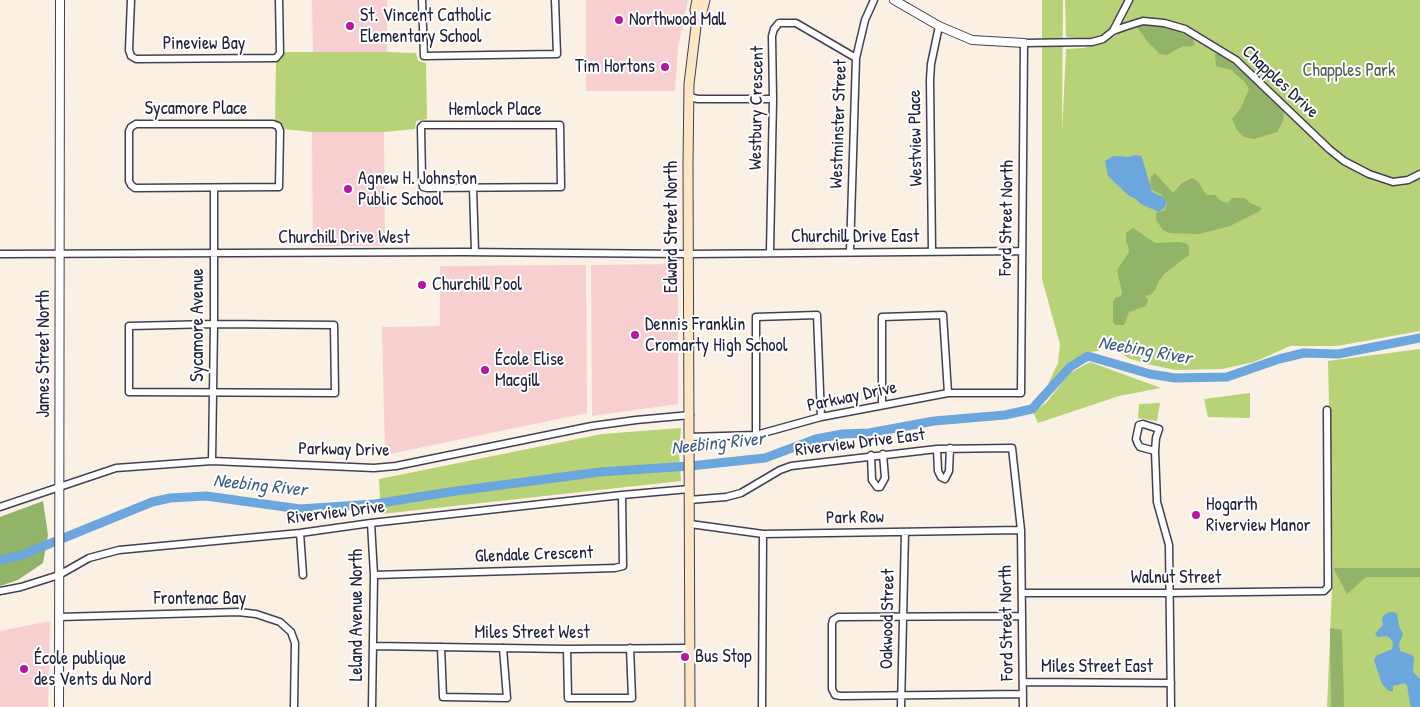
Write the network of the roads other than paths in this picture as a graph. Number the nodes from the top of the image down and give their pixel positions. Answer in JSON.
{"nodes":[{"id":1,"x":60,"y":0,"type":"edge"},
{"id":2,"x":131,"y":0,"type":"edge"},
{"id":3,"x":279,"y":0,"type":"edge"},
{"id":4,"x":422,"y":0,"type":"edge"},
{"id":5,"x":555,"y":0,"type":"edge"},
{"id":6,"x":697,"y":0,"type":"edge"},
{"id":7,"x":705,"y":0,"type":"edge"},
{"id":8,"x":874,"y":0,"type":"edge"},
{"id":9,"x":894,"y":0,"type":"edge"},
{"id":10,"x":1129,"y":0,"type":"edge"},
{"id":11,"x":697,"y":18,"type":"junction"},
{"id":12,"x":939,"y":26,"type":"junction"},
{"id":13,"x":1113,"y":32,"type":"junction"},
{"id":14,"x":1024,"y":43,"type":"junction"},
{"id":15,"x":856,"y":58,"type":"junction"},
{"id":16,"x":690,"y":98,"type":"junction"},
{"id":17,"x":773,"y":98,"type":"junction"},
{"id":18,"x":1420,"y":174,"type":"edge"},
{"id":19,"x":214,"y":188,"type":"junction"},
{"id":20,"x":473,"y":188,"type":"junction"},
{"id":21,"x":932,"y":251,"type":"junction"},
{"id":22,"x":1022,"y":251,"type":"junction"},
{"id":23,"x":474,"y":252,"type":"junction"},
{"id":24,"x":770,"y":252,"type":"junction"},
{"id":25,"x":850,"y":252,"type":"junction"},
{"id":26,"x":0,"y":254,"type":"edge"},
{"id":27,"x":58,"y":254,"type":"junction"},
{"id":28,"x":214,"y":254,"type":"junction"},
{"id":29,"x":688,"y":254,"type":"junction"},
{"id":30,"x":214,"y":324,"type":"junction"},
{"id":31,"x":212,"y":392,"type":"junction"},
{"id":32,"x":1021,"y":392,"type":"joint"},
{"id":33,"x":948,"y":393,"type":"junction"},
{"id":34,"x":882,"y":405,"type":"junction"},
{"id":35,"x":1327,"y":410,"type":"dead end"},
{"id":36,"x":690,"y":415,"type":"junction"},
{"id":37,"x":821,"y":417,"type":"junction"},
{"id":38,"x":756,"y":435,"type":"junction"},
{"id":39,"x":689,"y":437,"type":"junction"},
{"id":40,"x":950,"y":448,"type":"junction"},
{"id":41,"x":1012,"y":448,"type":"joint"},
{"id":42,"x":937,"y":449,"type":"junction"},
{"id":43,"x":1155,"y":450,"type":"junction"},
{"id":44,"x":883,"y":454,"type":"junction"},
{"id":45,"x":871,"y":456,"type":"junction"},
{"id":46,"x":212,"y":461,"type":"junction"},
{"id":47,"x":689,"y":486,"type":"junction"},
{"id":48,"x":60,"y":487,"type":"junction"},
{"id":49,"x":622,"y":495,"type":"junction"},
{"id":50,"x":689,"y":500,"type":"junction"},
{"id":51,"x":0,"y":507,"type":"edge"},
{"id":52,"x":371,"y":523,"type":"junction"},
{"id":53,"x":690,"y":524,"type":"junction"},
{"id":54,"x":1021,"y":530,"type":"junction"},
{"id":55,"x":905,"y":532,"type":"junction"},
{"id":56,"x":300,"y":534,"type":"junction"},
{"id":57,"x":763,"y":534,"type":"junction"},
{"id":58,"x":59,"y":575,"type":"junction"},
{"id":59,"x":304,"y":575,"type":"dead end"},
{"id":60,"x":374,"y":575,"type":"junction"},
{"id":61,"x":0,"y":591,"type":"edge"},
{"id":62,"x":1022,"y":593,"type":"junction"},
{"id":63,"x":1169,"y":593,"type":"junction"},
{"id":64,"x":1022,"y":616,"type":"junction"},
{"id":65,"x":59,"y":617,"type":"junction"},
{"id":66,"x":902,"y":617,"type":"junction"},
{"id":67,"x":373,"y":646,"type":"junction"},
{"id":68,"x":441,"y":647,"type":"junction"},
{"id":69,"x":504,"y":648,"type":"junction"},
{"id":70,"x":630,"y":648,"type":"junction"},
{"id":71,"x":690,"y":648,"type":"junction"},
{"id":72,"x":567,"y":649,"type":"junction"},
{"id":73,"x":1023,"y":682,"type":"junction"},
{"id":74,"x":1171,"y":683,"type":"junction"},
{"id":75,"x":902,"y":694,"type":"junction"},
{"id":76,"x":1023,"y":694,"type":"junction"},
{"id":77,"x":59,"y":707,"type":"edge"},
{"id":78,"x":294,"y":707,"type":"edge"},
{"id":79,"x":372,"y":707,"type":"edge"},
{"id":80,"x":690,"y":707,"type":"edge"},
{"id":81,"x":762,"y":707,"type":"edge"},
{"id":82,"x":902,"y":707,"type":"edge"},
{"id":83,"x":1023,"y":707,"type":"edge"},
{"id":84,"x":1171,"y":707,"type":"edge"}],
"edges":[{"from":1,"to":27,"type":"street","name":"James Street North"},
{"from":2,"to":3,"type":"street","name":"Pineview Bay"},
{"from":4,"to":5,"type":"street"},
{"from":6,"to":11,"type":"main road","name":"Edward Street North"},
{"from":7,"to":11,"type":"main road","name":"Edward Street North"},
{"from":8,"to":15,"type":"street","name":"Westminster Street"},
{"from":9,"to":12,"type":"street"},
{"from":10,"to":13,"type":"street"},
{"from":11,"to":16,"type":"main road","name":"Edward Street North"},
{"from":12,"to":14,"type":"street"},
{"from":12,"to":21,"type":"street","name":"Westview Place"},
{"from":13,"to":14,"type":"street","name":"Chapples Drive"},
{"from":13,"to":18,"type":"street","name":"Chapples Drive"},
{"from":14,"to":22,"type":"street","name":"Ford Street North"},
{"from":15,"to":17,"type":"street","name":"Westbury Crescent"},
{"from":15,"to":25,"type":"street","name":"Westminster Street"},
{"from":16,"to":17,"type":"street"},
{"from":16,"to":29,"type":"main road","name":"Edward Street North"},
{"from":17,"to":24,"type":"street","name":"Westbury Crescent"},
{"from":19,"to":19,"type":"street","name":"Sycamore Place"},
{"from":19,"to":28,"type":"street","name":"Sycamore Avenue"},
{"from":20,"to":20,"type":"street","name":"Hemlock Place"},
{"from":20,"to":23,"type":"street"},
{"from":21,"to":22,"type":"street","name":"Churchill Drive East"},
{"from":21,"to":25,"type":"street","name":"Churchill Drive East"},
{"from":22,"to":32,"type":"street","name":"Ford Street North"},
{"from":23,"to":28,"type":"street","name":"Churchill Drive West"},
{"from":23,"to":29,"type":"street","name":"Churchill Drive West"},
{"from":24,"to":25,"type":"street","name":"Churchill Drive East"},
{"from":24,"to":29,"type":"street","name":"Churchill Drive East"},
{"from":26,"to":27,"type":"street","name":"Churchill Drive West"},
{"from":27,"to":28,"type":"street","name":"Churchill Drive West"},
{"from":27,"to":48,"type":"street","name":"James Street North"},
{"from":28,"to":30,"type":"street","name":"Sycamore Avenue"},
{"from":29,"to":36,"type":"main road","name":"Edward Street North"},
{"from":30,"to":31,"type":"street","name":"Sycamore Avenue"},
{"from":30,"to":31,"type":"street"},
{"from":30,"to":31,"type":"street"},
{"from":31,"to":46,"type":"street","name":"Sycamore Avenue"},
{"from":32,"to":33,"type":"street","name":"Parkway Drive"},
{"from":33,"to":34,"type":"street","name":"Parkway Drive"},
{"from":33,"to":34,"type":"street"},
{"from":34,"to":37,"type":"street","name":"Parkway Drive"},
{"from":35,"to":63,"type":"street","name":"Walnut Street"},
{"from":36,"to":39,"type":"main road","name":"Edward Street North"},
{"from":36,"to":46,"type":"street","name":"Parkway Drive"},
{"from":37,"to":38,"type":"street","name":"Parkway Drive"},
{"from":37,"to":38,"type":"street"},
{"from":38,"to":39,"type":"street","name":"Parkway Drive"},
{"from":39,"to":47,"type":"main road","name":"Edward Street North"},
{"from":40,"to":41,"type":"street","name":"Riverview Drive East"},
{"from":40,"to":42,"type":"street","name":"Riverview Drive East"},
{"from":40,"to":42,"type":"street"},
{"from":41,"to":54,"type":"street","name":"Ford Street North"},
{"from":42,"to":44,"type":"street","name":"Riverview Drive East"},
{"from":43,"to":43,"type":"street"},
{"from":43,"to":63,"type":"street"},
{"from":44,"to":45,"type":"street","name":"Riverview Drive East"},
{"from":44,"to":45,"type":"street"},
{"from":45,"to":50,"type":"street","name":"Riverview Drive East"},
{"from":46,"to":48,"type":"street","name":"Parkway Drive"},
{"from":47,"to":49,"type":"street","name":"Riverview Drive"},
{"from":47,"to":50,"type":"main road","name":"Edward Street North"},
{"from":48,"to":51,"type":"street","name":"Parkway Drive"},
{"from":48,"to":58,"type":"street","name":"James Street North"},
{"from":49,"to":52,"type":"street","name":"Riverview Drive"},
{"from":49,"to":60,"type":"street","name":"Glendale Crescent"},
{"from":50,"to":53,"type":"main road","name":"Edward Street North"},
{"from":52,"to":56,"type":"street","name":"Riverview Drive"},
{"from":52,"to":60,"type":"street","name":"Leland Avenue North"},
{"from":53,"to":57,"type":"street","name":"Park Row"},
{"from":53,"to":71,"type":"main road","name":"Edward Street North"},
{"from":54,"to":55,"type":"street","name":"Park Row"},
{"from":54,"to":62,"type":"street","name":"Ford Street North"},
{"from":55,"to":57,"type":"street","name":"Park Row"},
{"from":55,"to":66,"type":"street","name":"Oakwood Street"},
{"from":56,"to":58,"type":"street","name":"Riverview Drive"},
{"from":56,"to":59,"type":"street"},
{"from":57,"to":81,"type":"street"},
{"from":58,"to":61,"type":"street","name":"Riverview Drive"},
{"from":58,"to":65,"type":"street","name":"James Street North"},
{"from":60,"to":67,"type":"street","name":"Leland Avenue North"},
{"from":62,"to":63,"type":"street","name":"Walnut Street"},
{"from":62,"to":64,"type":"street","name":"Ford Street North"},
{"from":63,"to":74,"type":"street"},
{"from":64,"to":66,"type":"street"},
{"from":64,"to":73,"type":"street","name":"Ford Street North"},
{"from":65,"to":77,"type":"street","name":"James Street North"},
{"from":65,"to":78,"type":"street","name":"Frontenac Bay"},
{"from":66,"to":75,"type":"street","name":"Oakwood Street"},
{"from":66,"to":75,"type":"street"},
{"from":67,"to":68,"type":"street","name":"Miles Street West"},
{"from":67,"to":79,"type":"street","name":"Leland Avenue North"},
{"from":68,"to":69,"type":"street","name":"Miles Street West"},
{"from":68,"to":69,"type":"street"},
{"from":69,"to":72,"type":"street","name":"Miles Street West"},
{"from":70,"to":71,"type":"street","name":"Miles Street West"},
{"from":70,"to":72,"type":"street","name":"Miles Street West"},
{"from":70,"to":72,"type":"street"},
{"from":71,"to":80,"type":"main road","name":"Edward Street North"},
{"from":73,"to":74,"type":"street","name":"Miles Street East"},
{"from":73,"to":76,"type":"street","name":"Ford Street North"},
{"from":74,"to":84,"type":"street"},
{"from":75,"to":76,"type":"street"},
{"from":75,"to":82,"type":"street","name":"Oakwood Street"},
{"from":76,"to":83,"type":"street","name":"Ford Street North"}]}
